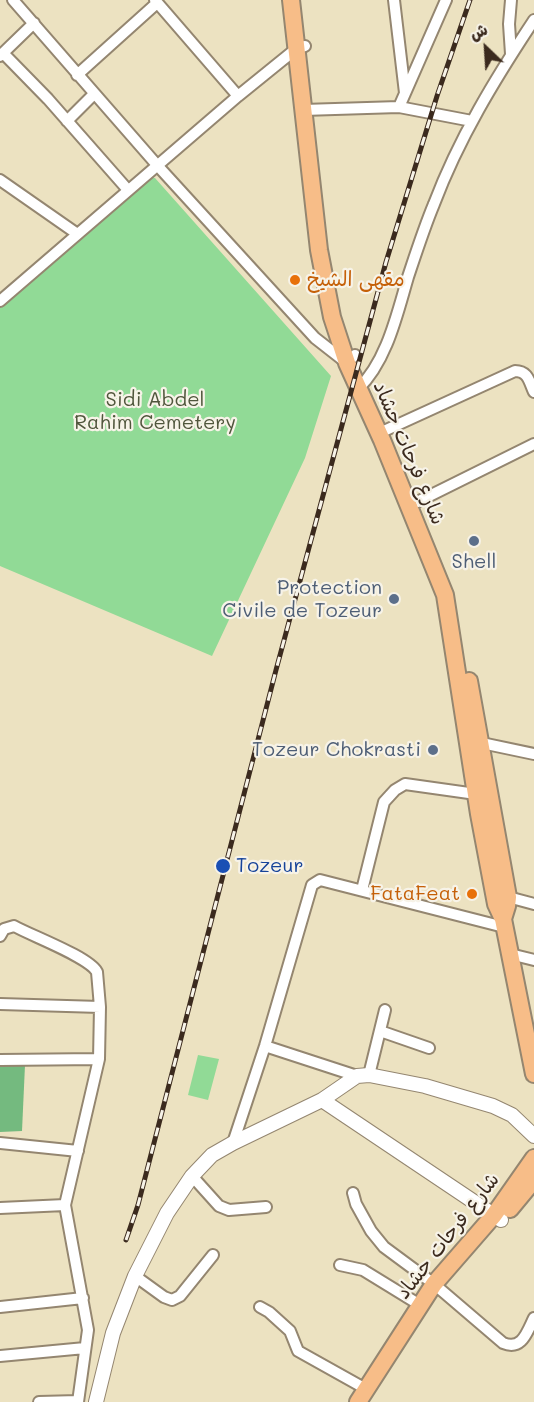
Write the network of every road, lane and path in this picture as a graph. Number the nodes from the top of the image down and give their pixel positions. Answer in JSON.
{"nodes":[{"id":1,"x":13,"y":0,"type":"edge"},
{"id":2,"x":291,"y":0,"type":"edge"},
{"id":3,"x":301,"y":0,"type":"edge"},
{"id":4,"x":394,"y":0,"type":"edge"},
{"id":5,"x":446,"y":0,"type":"edge"},
{"id":6,"x":511,"y":0,"type":"edge"},
{"id":7,"x":156,"y":1,"type":"edge"},
{"id":8,"x":534,"y":20,"type":"edge"},
{"id":9,"x":34,"y":23,"type":"junction"},
{"id":10,"x":301,"y":48,"type":"junction"},
{"id":11,"x":511,"y":54,"type":"junction"},
{"id":12,"x":2,"y":55,"type":"edge"},
{"id":13,"x":77,"y":75,"type":"junction"},
{"id":14,"x":405,"y":93,"type":"junction"},
{"id":15,"x":94,"y":94,"type":"junction"},
{"id":16,"x":238,"y":96,"type":"junction"},
{"id":17,"x":399,"y":106,"type":"junction"},
{"id":18,"x":308,"y":110,"type":"junction"},
{"id":19,"x":67,"y":121,"type":"junction"},
{"id":20,"x":471,"y":121,"type":"junction"},
{"id":21,"x":156,"y":165,"type":"junction"},
{"id":22,"x":0,"y":180,"type":"edge"},
{"id":23,"x":128,"y":190,"type":"junction"},
{"id":24,"x":76,"y":233,"type":"junction"},
{"id":25,"x":2,"y":295,"type":"edge"},
{"id":26,"x":351,"y":359,"type":"junction"},
{"id":27,"x":362,"y":385,"type":"junction"},
{"id":28,"x":534,"y":392,"type":"edge"},
{"id":29,"x":386,"y":429,"type":"junction"},
{"id":30,"x":534,"y":444,"type":"edge"},
{"id":31,"x":413,"y":504,"type":"junction"},
{"id":32,"x":474,"y":742,"type":"junction"},
{"id":33,"x":534,"y":754,"type":"edge"},
{"id":34,"x":476,"y":794,"type":"junction"},
{"id":35,"x":486,"y":814,"type":"junction"},
{"id":36,"x":362,"y":890,"type":"junction"},
{"id":37,"x":508,"y":897,"type":"junction"},
{"id":38,"x":534,"y":904,"type":"edge"},
{"id":39,"x":504,"y":923,"type":"junction"},
{"id":40,"x":0,"y":936,"type":"edge"},
{"id":41,"x":510,"y":954,"type":"junction"},
{"id":42,"x":534,"y":960,"type":"edge"},
{"id":43,"x":0,"y":1004,"type":"edge"},
{"id":44,"x":99,"y":1006,"type":"junction"},
{"id":45,"x":385,"y":1010,"type":"dead end"},
{"id":46,"x":380,"y":1031,"type":"junction"},
{"id":47,"x":265,"y":1046,"type":"junction"},
{"id":48,"x":429,"y":1048,"type":"dead end"},
{"id":49,"x":99,"y":1059,"type":"junction"},
{"id":50,"x":0,"y":1060,"type":"edge"},
{"id":51,"x":534,"y":1074,"type":"edge"},
{"id":52,"x":363,"y":1076,"type":"junction"},
{"id":53,"x":322,"y":1100,"type":"junction"},
{"id":54,"x":534,"y":1136,"type":"edge"},
{"id":55,"x":0,"y":1143,"type":"edge"},
{"id":56,"x":233,"y":1143,"type":"junction"},
{"id":57,"x":78,"y":1151,"type":"junction"},
{"id":58,"x":534,"y":1158,"type":"edge"},
{"id":59,"x":192,"y":1176,"type":"junction"},
{"id":60,"x":534,"y":1180,"type":"edge"},
{"id":61,"x":353,"y":1193,"type":"dead end"},
{"id":62,"x":65,"y":1205,"type":"junction"},
{"id":63,"x":266,"y":1207,"type":"dead end"},
{"id":64,"x":0,"y":1208,"type":"edge"},
{"id":65,"x":498,"y":1217,"type":"junction"},
{"id":66,"x":213,"y":1255,"type":"dead end"},
{"id":67,"x":340,"y":1265,"type":"dead end"},
{"id":68,"x":135,"y":1276,"type":"junction"},
{"id":69,"x":436,"y":1287,"type":"junction"},
{"id":70,"x":83,"y":1298,"type":"junction"},
{"id":71,"x":420,"y":1305,"type":"junction"},
{"id":72,"x":0,"y":1307,"type":"edge"},
{"id":73,"x":260,"y":1307,"type":"dead end"},
{"id":74,"x":534,"y":1318,"type":"edge"},
{"id":75,"x":86,"y":1348,"type":"junction"},
{"id":76,"x":0,"y":1356,"type":"edge"},
{"id":77,"x":364,"y":1398,"type":"edge"},
{"id":78,"x":78,"y":1401,"type":"edge"},
{"id":79,"x":39,"y":1402,"type":"edge"},
{"id":80,"x":96,"y":1402,"type":"edge"}],
"edges":[{"from":1,"to":9,"type":"street"},
{"from":2,"to":10,"type":"main road","name":"شارع فرحات حشاد"},
{"from":3,"to":10,"type":"main road","name":"شارع فرحات حشاد"},
{"from":4,"to":14,"type":"street"},
{"from":5,"to":14,"type":"street"},
{"from":6,"to":11,"type":"street"},
{"from":7,"to":13,"type":"street"},
{"from":7,"to":16,"type":"street"},
{"from":8,"to":11,"type":"street"},
{"from":9,"to":12,"type":"street"},
{"from":9,"to":13,"type":"street"},
{"from":10,"to":16,"type":"street"},
{"from":10,"to":18,"type":"main road","name":"شارع فرحات حشاد"},
{"from":11,"to":20,"type":"street"},
{"from":12,"to":19,"type":"street"},
{"from":13,"to":15,"type":"street"},
{"from":14,"to":17,"type":"street"},
{"from":15,"to":19,"type":"street"},
{"from":15,"to":21,"type":"street"},
{"from":16,"to":21,"type":"street"},
{"from":17,"to":18,"type":"street"},
{"from":17,"to":20,"type":"street"},
{"from":18,"to":26,"type":"main road","name":"شارع فرحات حشاد"},
{"from":19,"to":23,"type":"street"},
{"from":20,"to":27,"type":"street"},
{"from":21,"to":23,"type":"street"},
{"from":21,"to":26,"type":"street"},
{"from":22,"to":24,"type":"street"},
{"from":23,"to":24,"type":"street"},
{"from":24,"to":25,"type":"street"},
{"from":26,"to":27,"type":"main road","name":"شارع فرحات حشاد"},
{"from":27,"to":29,"type":"main road","name":"شارع فرحات حشاد"},
{"from":27,"to":31,"type":"main road","name":"شارع فرحات حشاد"},
{"from":28,"to":29,"type":"street"},
{"from":29,"to":31,"type":"main road","name":"شارع فرحات حشاد"},
{"from":30,"to":31,"type":"street"},
{"from":31,"to":32,"type":"main road","name":"شارع فرحات حشاد"},
{"from":32,"to":33,"type":"street"},
{"from":32,"to":34,"type":"main road","name":"شارع فرحات حشاد"},
{"from":32,"to":35,"type":"main road","name":"شارع فرحات حشاد"},
{"from":34,"to":35,"type":"main road","name":"شارع فرحات حشاد"},
{"from":34,"to":36,"type":"street"},
{"from":35,"to":37,"type":"main road","name":"شارع فرحات حشاد"},
{"from":35,"to":39,"type":"main road","name":"شارع فرحات حشاد"},
{"from":36,"to":39,"type":"street"},
{"from":36,"to":47,"type":"street"},
{"from":37,"to":38,"type":"street"},
{"from":37,"to":39,"type":"main road","name":"شارع فرحات حشاد"},
{"from":39,"to":41,"type":"main road","name":"شارع فرحات حشاد"},
{"from":40,"to":44,"type":"street"},
{"from":41,"to":42,"type":"street"},
{"from":41,"to":51,"type":"main road","name":"شارع فرحات حشاد"},
{"from":43,"to":44,"type":"street"},
{"from":44,"to":49,"type":"street"},
{"from":45,"to":46,"type":"street"},
{"from":46,"to":48,"type":"street"},
{"from":46,"to":52,"type":"street"},
{"from":47,"to":52,"type":"street"},
{"from":47,"to":56,"type":"street"},
{"from":49,"to":50,"type":"street"},
{"from":49,"to":57,"type":"street"},
{"from":52,"to":53,"type":"street"},
{"from":52,"to":54,"type":"street"},
{"from":53,"to":56,"type":"street"},
{"from":53,"to":65,"type":"street"},
{"from":55,"to":57,"type":"street"},
{"from":56,"to":59,"type":"street"},
{"from":57,"to":62,"type":"street"},
{"from":58,"to":65,"type":"main road","name":"شارع فرحات حشاد"},
{"from":59,"to":63,"type":"street"},
{"from":59,"to":68,"type":"street"},
{"from":60,"to":65,"type":"main road","name":"شارع فرحات حشاد"},
{"from":61,"to":69,"type":"street"},
{"from":62,"to":64,"type":"street"},
{"from":62,"to":70,"type":"street"},
{"from":65,"to":69,"type":"main road","name":"شارع فرحات حشاد"},
{"from":66,"to":68,"type":"street"},
{"from":67,"to":71,"type":"street"},
{"from":68,"to":80,"type":"street"},
{"from":69,"to":71,"type":"main road","name":"شارع فرحات حشاد"},
{"from":69,"to":74,"type":"street"},
{"from":69,"to":77,"type":"main road","name":"شارع فرحات حشاد"},
{"from":70,"to":72,"type":"street"},
{"from":70,"to":75,"type":"street"},
{"from":71,"to":77,"type":"main road","name":"شارع فرحات حشاد"},
{"from":73,"to":77,"type":"street"},
{"from":75,"to":76,"type":"street"},
{"from":75,"to":78,"type":"street"},
{"from":78,"to":79,"type":"street"}]}
